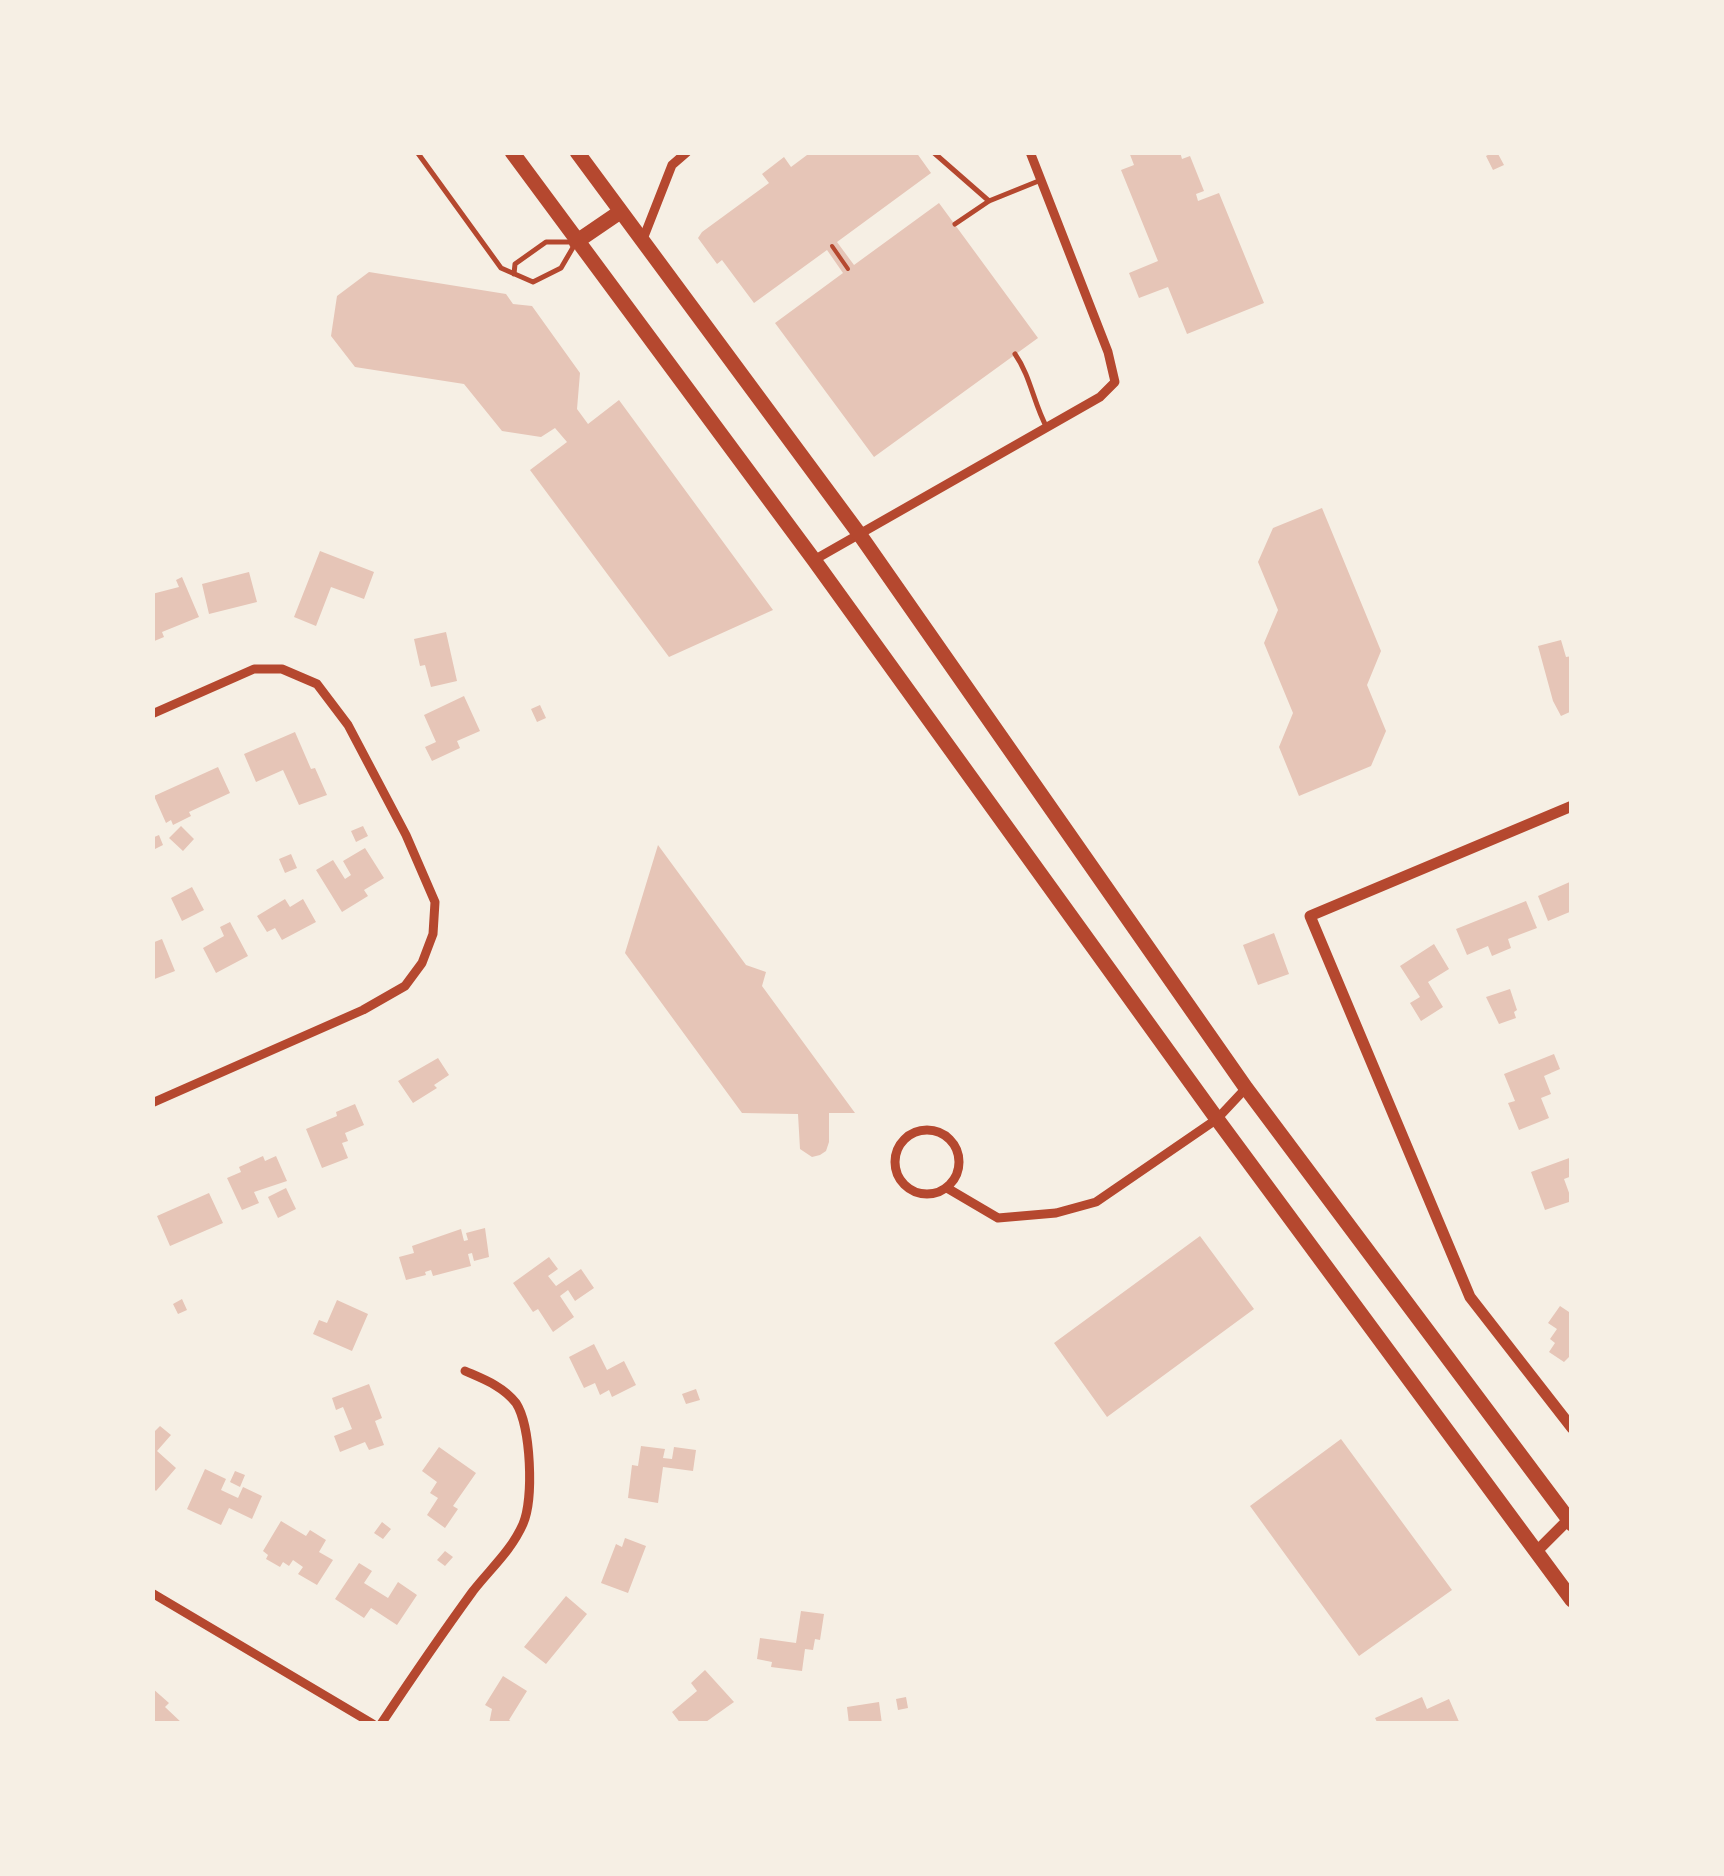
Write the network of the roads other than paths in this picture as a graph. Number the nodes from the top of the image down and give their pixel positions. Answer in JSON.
{"nodes":[{"id":1,"x":417,"y":152,"type":"edge"},
{"id":2,"x":512,"y":152,"type":"edge"},
{"id":3,"x":576,"y":152,"type":"edge"},
{"id":4,"x":687,"y":152,"type":"edge"},
{"id":5,"x":1030,"y":152,"type":"edge"},
{"id":6,"x":922,"y":153,"type":"edge"},
{"id":7,"x":936,"y":154,"type":"edge"},
{"id":8,"x":1041,"y":180,"type":"junction"},
{"id":9,"x":989,"y":201,"type":"junction"},
{"id":10,"x":620,"y":212,"type":"junction"},
{"id":11,"x":955,"y":224,"type":"dead end"},
{"id":12,"x":642,"y":239,"type":"junction"},
{"id":13,"x":576,"y":242,"type":"junction"},
{"id":14,"x":514,"y":274,"type":"junction"},
{"id":15,"x":1016,"y":354,"type":"dead end"},
{"id":16,"x":1047,"y":428,"type":"junction"},
{"id":17,"x":860,"y":535,"type":"junction"},
{"id":18,"x":814,"y":560,"type":"junction"},
{"id":19,"x":152,"y":714,"type":"edge"},
{"id":20,"x":1572,"y":806,"type":"edge"},
{"id":21,"x":1246,"y":1088,"type":"junction"},
{"id":22,"x":152,"y":1103,"type":"edge"},
{"id":23,"x":1217,"y":1119,"type":"junction"},
{"id":24,"x":947,"y":1188,"type":"junction"},
{"id":25,"x":464,"y":1371,"type":"dead end"},
{"id":26,"x":1572,"y":1428,"type":"edge"},
{"id":27,"x":1571,"y":1521,"type":"edge"},
{"id":28,"x":1536,"y":1552,"type":"junction"},
{"id":29,"x":152,"y":1592,"type":"edge"},
{"id":30,"x":1572,"y":1600,"type":"edge"},
{"id":31,"x":372,"y":1724,"type":"edge"},
{"id":32,"x":381,"y":1724,"type":"edge"}],
"edges":[{"from":1,"to":14,"type":"lane"},
{"from":2,"to":13,"type":"main road"},
{"from":3,"to":10,"type":"main road"},
{"from":4,"to":12,"type":"street"},
{"from":5,"to":8,"type":"street"},
{"from":6,"to":7,"type":"lane"},
{"from":7,"to":9,"type":"lane"},
{"from":8,"to":9,"type":"lane"},
{"from":8,"to":16,"type":"street"},
{"from":9,"to":11,"type":"lane"},
{"from":10,"to":12,"type":"main road"},
{"from":10,"to":13,"type":"main road"},
{"from":12,"to":17,"type":"main road"},
{"from":13,"to":14,"type":"lane"},
{"from":13,"to":14,"type":"lane"},
{"from":13,"to":18,"type":"main road"},
{"from":15,"to":16,"type":"lane"},
{"from":16,"to":17,"type":"street"},
{"from":17,"to":18,"type":"street"},
{"from":17,"to":21,"type":"main road"},
{"from":18,"to":23,"type":"main road"},
{"from":19,"to":22,"type":"street"},
{"from":20,"to":26,"type":"street"},
{"from":21,"to":23,"type":"street"},
{"from":21,"to":27,"type":"main road"},
{"from":23,"to":24,"type":"street"},
{"from":23,"to":28,"type":"main road"},
{"from":24,"to":24,"type":"street"},
{"from":25,"to":32,"type":"street"},
{"from":27,"to":28,"type":"street"},
{"from":28,"to":30,"type":"main road"},
{"from":29,"to":31,"type":"street"}]}
